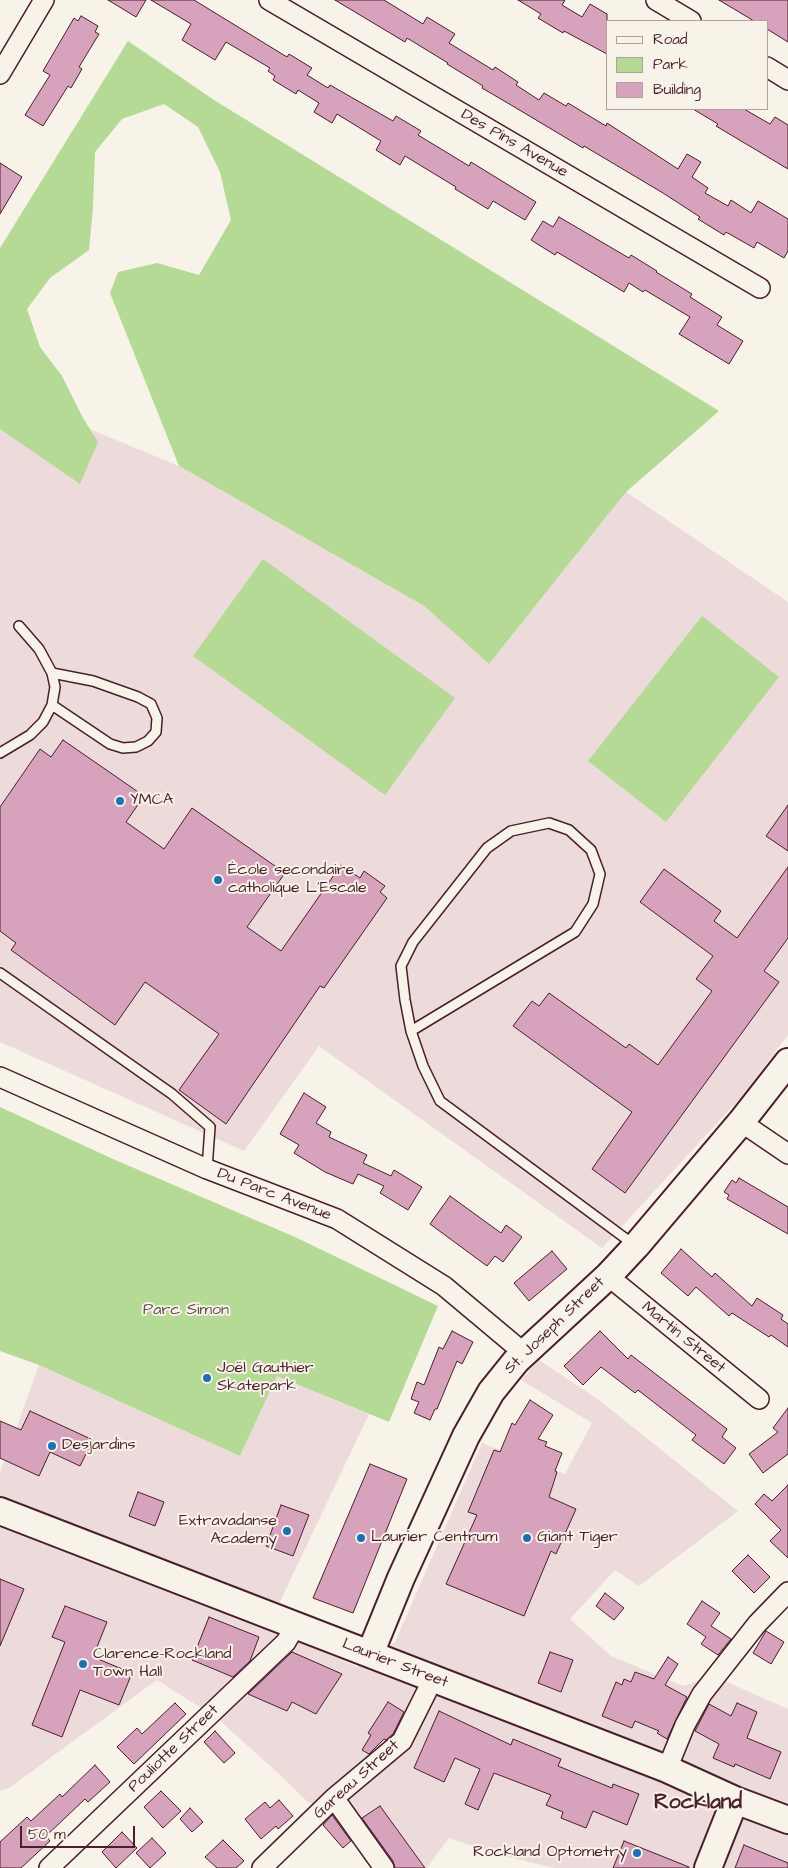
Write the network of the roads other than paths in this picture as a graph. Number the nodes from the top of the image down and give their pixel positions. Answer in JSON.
{"nodes":[{"id":1,"x":44,"y":0,"type":"edge"},
{"id":2,"x":269,"y":0,"type":"edge"},
{"id":3,"x":656,"y":0,"type":"edge"},
{"id":4,"x":689,"y":20,"type":"edge"},
{"id":5,"x":768,"y":68,"type":"edge"},
{"id":6,"x":0,"y":74,"type":"edge"},
{"id":7,"x":788,"y":80,"type":"edge"},
{"id":8,"x":760,"y":288,"type":"dead end"},
{"id":9,"x":19,"y":626,"type":"dead end"},
{"id":10,"x":52,"y":674,"type":"junction"},
{"id":11,"x":52,"y":705,"type":"junction"},
{"id":12,"x":0,"y":753,"type":"edge"},
{"id":13,"x":0,"y":973,"type":"edge"},
{"id":14,"x":411,"y":1031,"type":"junction"},
{"id":15,"x":788,"y":1062,"type":"edge"},
{"id":16,"x":0,"y":1077,"type":"edge"},
{"id":17,"x":741,"y":1122,"type":"junction"},
{"id":18,"x":788,"y":1154,"type":"edge"},
{"id":19,"x":207,"y":1169,"type":"junction"},
{"id":20,"x":636,"y":1246,"type":"junction"},
{"id":21,"x":608,"y":1276,"type":"junction"},
{"id":22,"x":524,"y":1352,"type":"junction"},
{"id":23,"x":759,"y":1399,"type":"dead end"},
{"id":24,"x":0,"y":1511,"type":"edge"},
{"id":25,"x":788,"y":1592,"type":"edge"},
{"id":26,"x":295,"y":1626,"type":"junction"},
{"id":27,"x":370,"y":1654,"type":"junction"},
{"id":28,"x":433,"y":1679,"type":"junction"},
{"id":29,"x":667,"y":1769,"type":"junction"},
{"id":30,"x":334,"y":1798,"type":"junction"},
{"id":31,"x":735,"y":1800,"type":"junction"},
{"id":32,"x":788,"y":1820,"type":"edge"},
{"id":33,"x":49,"y":1868,"type":"edge"},
{"id":34,"x":262,"y":1868,"type":"edge"},
{"id":35,"x":384,"y":1868,"type":"edge"},
{"id":36,"x":708,"y":1868,"type":"edge"}],
"edges":[{"from":1,"to":6,"type":"street"},
{"from":2,"to":8,"type":"street","name":"Des Pins Avenue"},
{"from":3,"to":4,"type":"street"},
{"from":5,"to":7,"type":"street"},
{"from":9,"to":10,"type":"lane"},
{"from":10,"to":11,"type":"lane"},
{"from":10,"to":11,"type":"lane"},
{"from":11,"to":12,"type":"lane"},
{"from":13,"to":19,"type":"lane"},
{"from":14,"to":14,"type":"lane"},
{"from":14,"to":20,"type":"lane"},
{"from":15,"to":17,"type":"main road","name":"St. Joseph Street"},
{"from":16,"to":19,"type":"street","name":"Du Parc Avenue"},
{"from":17,"to":18,"type":"street"},
{"from":17,"to":20,"type":"main road","name":"St. Joseph Street"},
{"from":19,"to":22,"type":"street","name":"Du Parc Avenue"},
{"from":20,"to":21,"type":"main road","name":"St. Joseph Street"},
{"from":21,"to":22,"type":"main road","name":"St. Joseph Street"},
{"from":21,"to":23,"type":"street","name":"Martin Street"},
{"from":22,"to":27,"type":"main road","name":"St. Joseph Street"},
{"from":24,"to":26,"type":"main road","name":"Laurier Street"},
{"from":25,"to":29,"type":"street"},
{"from":26,"to":27,"type":"main road","name":"Laurier Street"},
{"from":26,"to":33,"type":"street","name":"Pouliotte Street"},
{"from":27,"to":28,"type":"main road","name":"Laurier Street"},
{"from":28,"to":29,"type":"main road","name":"Laurier Street"},
{"from":28,"to":30,"type":"street","name":"Gareau Street"},
{"from":29,"to":31,"type":"main road","name":"Laurier Street"},
{"from":30,"to":34,"type":"street","name":"Gareau Street"},
{"from":30,"to":35,"type":"street"},
{"from":31,"to":32,"type":"main road","name":"Laurier Street"},
{"from":31,"to":36,"type":"main road"}]}
